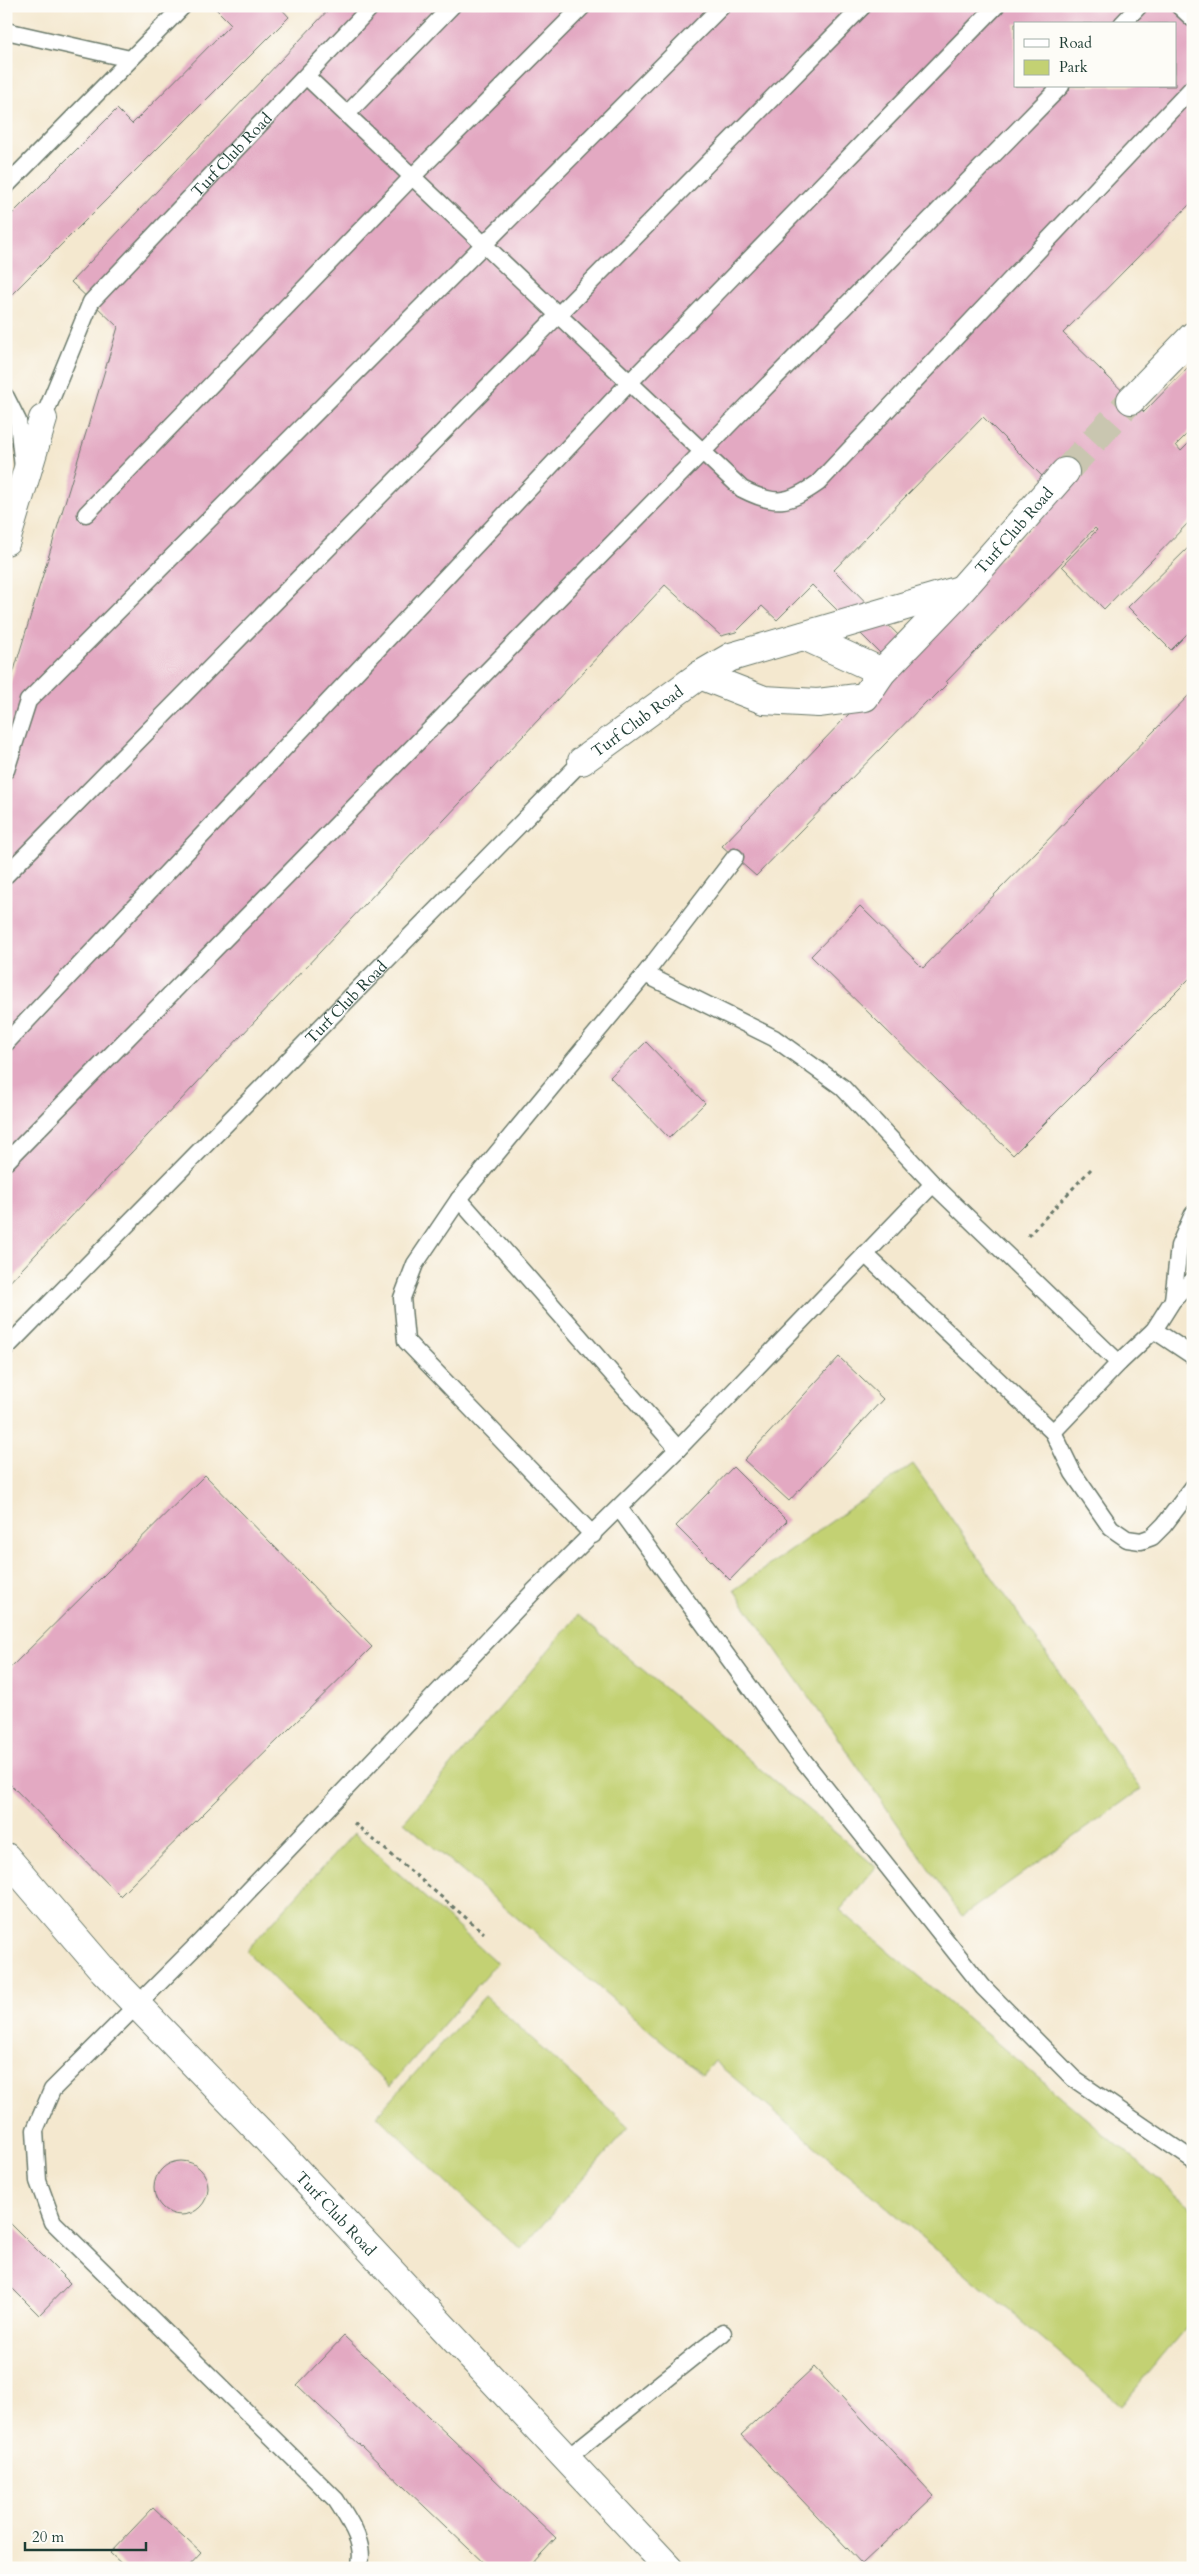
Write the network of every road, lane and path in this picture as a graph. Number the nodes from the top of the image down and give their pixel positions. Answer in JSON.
{"nodes":[{"id":1,"x":183,"y":6,"type":"edge"},
{"id":2,"x":372,"y":6,"type":"edge"},
{"id":3,"x":452,"y":6,"type":"edge"},
{"id":4,"x":583,"y":6,"type":"edge"},
{"id":5,"x":722,"y":6,"type":"edge"},
{"id":6,"x":863,"y":6,"type":"edge"},
{"id":7,"x":996,"y":6,"type":"edge"},
{"id":8,"x":1139,"y":6,"type":"edge"},
{"id":9,"x":1179,"y":6,"type":"edge"},
{"id":10,"x":1193,"y":20,"type":"edge"},
{"id":11,"x":1124,"y":22,"type":"edge"},
{"id":12,"x":6,"y":31,"type":"edge"},
{"id":13,"x":130,"y":59,"type":"junction"},
{"id":14,"x":306,"y":76,"type":"junction"},
{"id":15,"x":1193,"y":87,"type":"edge"},
{"id":16,"x":1059,"y":88,"type":"edge"},
{"id":17,"x":347,"y":114,"type":"junction"},
{"id":18,"x":413,"y":176,"type":"junction"},
{"id":19,"x":6,"y":186,"type":"edge"},
{"id":20,"x":484,"y":244,"type":"junction"},
{"id":21,"x":558,"y":315,"type":"junction"},
{"id":22,"x":1193,"y":336,"type":"edge"},
{"id":23,"x":629,"y":382,"type":"junction"},
{"id":24,"x":6,"y":397,"type":"edge"},
{"id":25,"x":1131,"y":400,"type":"tunnel mouth"},
{"id":26,"x":43,"y":419,"type":"joint"},
{"id":27,"x":704,"y":453,"type":"junction"},
{"id":28,"x":1065,"y":472,"type":"tunnel mouth"},
{"id":29,"x":24,"y":485,"type":"junction"},
{"id":30,"x":86,"y":514,"type":"dead end"},
{"id":31,"x":6,"y":541,"type":"edge"},
{"id":32,"x":962,"y":589,"type":"junction"},
{"id":33,"x":804,"y":636,"type":"junction"},
{"id":34,"x":882,"y":672,"type":"junction"},
{"id":35,"x":700,"y":675,"type":"junction"},
{"id":36,"x":582,"y":762,"type":"joint"},
{"id":37,"x":6,"y":770,"type":"edge"},
{"id":38,"x":734,"y":857,"type":"dead end"},
{"id":39,"x":6,"y":875,"type":"edge"},
{"id":40,"x":645,"y":974,"type":"junction"},
{"id":41,"x":6,"y":1043,"type":"edge"},
{"id":42,"x":6,"y":1162,"type":"edge"},
{"id":43,"x":1091,"y":1169,"type":"dead end"},
{"id":44,"x":933,"y":1184,"type":"junction"},
{"id":45,"x":459,"y":1199,"type":"junction"},
{"id":46,"x":1193,"y":1214,"type":"edge"},
{"id":47,"x":865,"y":1254,"type":"junction"},
{"id":48,"x":1008,"y":1256,"type":"junction"},
{"id":49,"x":1193,"y":1280,"type":"edge"},
{"id":50,"x":1173,"y":1300,"type":"junction"},
{"id":51,"x":1154,"y":1330,"type":"junction"},
{"id":52,"x":6,"y":1348,"type":"edge"},
{"id":53,"x":1193,"y":1356,"type":"edge"},
{"id":54,"x":1118,"y":1363,"type":"junction"},
{"id":55,"x":1053,"y":1432,"type":"junction"},
{"id":56,"x":678,"y":1449,"type":"junction"},
{"id":57,"x":1193,"y":1487,"type":"edge"},
{"id":58,"x":619,"y":1508,"type":"junction"},
{"id":59,"x":594,"y":1535,"type":"junction"},
{"id":60,"x":332,"y":1802,"type":"junction"},
{"id":61,"x":6,"y":1857,"type":"edge"},
{"id":62,"x":484,"y":1933,"type":"dead end"},
{"id":63,"x":137,"y":2005,"type":"junction"},
{"id":64,"x":1193,"y":2160,"type":"edge"},
{"id":65,"x":723,"y":2333,"type":"dead end"},
{"id":66,"x":566,"y":2459,"type":"junction"},
{"id":67,"x":359,"y":2568,"type":"edge"},
{"id":68,"x":669,"y":2568,"type":"edge"}],
"edges":[{"from":1,"to":13,"type":"lane"},
{"from":2,"to":14,"type":"lane","name":"Turf Club Road"},
{"from":3,"to":17,"type":"lane"},
{"from":4,"to":18,"type":"lane"},
{"from":5,"to":20,"type":"lane"},
{"from":6,"to":21,"type":"lane"},
{"from":7,"to":23,"type":"lane"},
{"from":8,"to":11,"type":"lane"},
{"from":9,"to":10,"type":"lane"},
{"from":12,"to":13,"type":"lane"},
{"from":13,"to":19,"type":"lane"},
{"from":14,"to":17,"type":"lane"},
{"from":14,"to":26,"type":"lane","name":"Turf Club Road"},
{"from":15,"to":27,"type":"lane"},
{"from":16,"to":27,"type":"lane"},
{"from":17,"to":18,"type":"lane"},
{"from":18,"to":20,"type":"lane"},
{"from":18,"to":30,"type":"lane"},
{"from":20,"to":21,"type":"lane"},
{"from":20,"to":37,"type":"lane"},
{"from":21,"to":23,"type":"lane"},
{"from":21,"to":39,"type":"lane"},
{"from":22,"to":25,"type":"street"},
{"from":23,"to":27,"type":"lane"},
{"from":23,"to":41,"type":"lane"},
{"from":24,"to":29,"type":"lane"},
{"from":26,"to":29,"type":"street"},
{"from":27,"to":42,"type":"lane"},
{"from":28,"to":32,"type":"street","name":"Turf Club Road"},
{"from":29,"to":31,"type":"street"},
{"from":32,"to":33,"type":"street","name":"Turf Club Road"},
{"from":32,"to":34,"type":"street","name":"Turf Club Road"},
{"from":33,"to":34,"type":"street"},
{"from":33,"to":35,"type":"street","name":"Turf Club Road"},
{"from":34,"to":35,"type":"street","name":"Turf Club Road"},
{"from":35,"to":36,"type":"street","name":"Turf Club Road"},
{"from":36,"to":52,"type":"lane","name":"Turf Club Road"},
{"from":38,"to":40,"type":"lane"},
{"from":40,"to":44,"type":"lane"},
{"from":40,"to":45,"type":"lane"},
{"from":43,"to":48,"type":"path"},
{"from":44,"to":47,"type":"lane"},
{"from":44,"to":48,"type":"lane"},
{"from":45,"to":56,"type":"lane"},
{"from":45,"to":59,"type":"lane"},
{"from":46,"to":50,"type":"lane"},
{"from":47,"to":55,"type":"lane"},
{"from":47,"to":56,"type":"lane"},
{"from":48,"to":54,"type":"lane"},
{"from":49,"to":50,"type":"lane"},
{"from":50,"to":51,"type":"lane"},
{"from":51,"to":53,"type":"lane"},
{"from":51,"to":54,"type":"lane"},
{"from":54,"to":55,"type":"lane"},
{"from":55,"to":57,"type":"lane"},
{"from":56,"to":58,"type":"lane"},
{"from":58,"to":59,"type":"lane"},
{"from":58,"to":64,"type":"lane"},
{"from":59,"to":60,"type":"lane"},
{"from":60,"to":62,"type":"path"},
{"from":60,"to":63,"type":"lane"},
{"from":61,"to":63,"type":"street","name":"Turf Club Road"},
{"from":63,"to":66,"type":"street","name":"Turf Club Road"},
{"from":63,"to":67,"type":"lane"},
{"from":65,"to":66,"type":"lane"},
{"from":66,"to":68,"type":"street","name":"Turf Club Road"}]}
